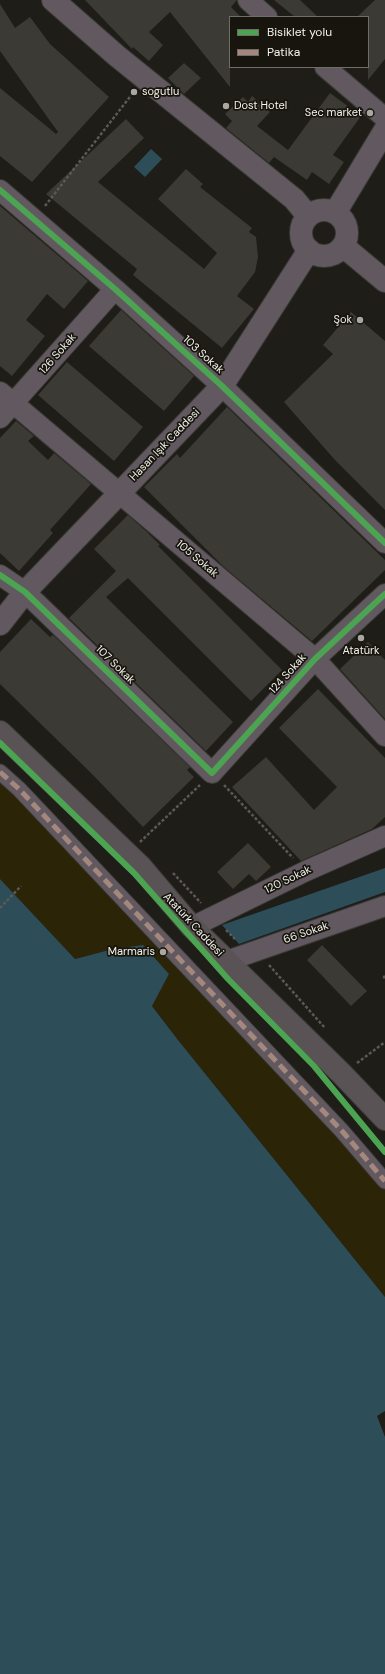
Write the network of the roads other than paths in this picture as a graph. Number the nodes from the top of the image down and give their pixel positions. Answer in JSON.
{"nodes":[{"id":1,"x":248,"y":0,"type":"edge"},
{"id":2,"x":57,"y":1,"type":"edge"},
{"id":3,"x":266,"y":16,"type":"edge"},
{"id":4,"x":326,"y":68,"type":"edge"},
{"id":5,"x":385,"y":118,"type":"edge"},
{"id":6,"x":385,"y":130,"type":"edge"},
{"id":7,"x":0,"y":190,"type":"edge"},
{"id":8,"x":335,"y":213,"type":"junction"},
{"id":9,"x":308,"y":216,"type":"junction"},
{"id":10,"x":343,"y":246,"type":"junction"},
{"id":11,"x":309,"y":250,"type":"junction"},
{"id":12,"x":385,"y":281,"type":"edge"},
{"id":13,"x":115,"y":289,"type":"junction"},
{"id":14,"x":222,"y":386,"type":"junction"},
{"id":15,"x":7,"y":398,"type":"edge"},
{"id":16,"x":0,"y":418,"type":"edge"},
{"id":17,"x":118,"y":492,"type":"junction"},
{"id":18,"x":385,"y":543,"type":"edge"},
{"id":19,"x":0,"y":575,"type":"edge"},
{"id":20,"x":25,"y":592,"type":"junction"},
{"id":21,"x":385,"y":594,"type":"edge"},
{"id":22,"x":0,"y":624,"type":"edge"},
{"id":23,"x":316,"y":659,"type":"junction"},
{"id":24,"x":0,"y":732,"type":"edge"},
{"id":25,"x":385,"y":736,"type":"edge"},
{"id":26,"x":0,"y":772,"type":"edge"},
{"id":27,"x":212,"y":773,"type":"joint"},
{"id":28,"x":385,"y":836,"type":"edge"},
{"id":29,"x":385,"y":906,"type":"edge"},
{"id":30,"x":192,"y":927,"type":"junction"},
{"id":31,"x":227,"y":961,"type":"junction"},
{"id":32,"x":385,"y":1119,"type":"edge"},
{"id":33,"x":385,"y":1181,"type":"edge"}],
"edges":[{"from":1,"to":3,"type":"street"},
{"from":2,"to":9,"type":"street"},
{"from":4,"to":5,"type":"street"},
{"from":6,"to":8,"type":"street"},
{"from":7,"to":13,"type":"street","name":"103 Sokak"},
{"from":8,"to":9,"type":"street"},
{"from":8,"to":10,"type":"street"},
{"from":9,"to":11,"type":"street"},
{"from":10,"to":11,"type":"street"},
{"from":10,"to":12,"type":"street"},
{"from":11,"to":14,"type":"street","name":"Hasan Işık Caddesi"},
{"from":13,"to":14,"type":"street","name":"103 Sokak"},
{"from":13,"to":15,"type":"street","name":"126 Sokak"},
{"from":14,"to":17,"type":"street","name":"Hasan Işık Caddesi"},
{"from":14,"to":18,"type":"street","name":"103 Sokak"},
{"from":15,"to":16,"type":"street","name":"126 Sokak"},
{"from":15,"to":17,"type":"street","name":"105 Sokak"},
{"from":17,"to":20,"type":"street","name":"Hasan Işık Caddesi"},
{"from":17,"to":23,"type":"street","name":"105 Sokak"},
{"from":19,"to":20,"type":"street","name":"107 Sokak"},
{"from":20,"to":22,"type":"street","name":"Hasan Işık Caddesi"},
{"from":20,"to":27,"type":"street","name":"107 Sokak"},
{"from":21,"to":23,"type":"street","name":"124 Sokak"},
{"from":23,"to":25,"type":"street","name":"105 Sokak"},
{"from":23,"to":27,"type":"street","name":"124 Sokak"},
{"from":24,"to":30,"type":"main road","name":"Atatürk Caddesi"},
{"from":26,"to":33,"type":"street"},
{"from":28,"to":30,"type":"street","name":"120 Sokak"},
{"from":29,"to":31,"type":"street","name":"66 Sokak"},
{"from":30,"to":31,"type":"main road","name":"Atatürk Caddesi"},
{"from":31,"to":32,"type":"main road","name":"Atatürk Caddesi"}]}
